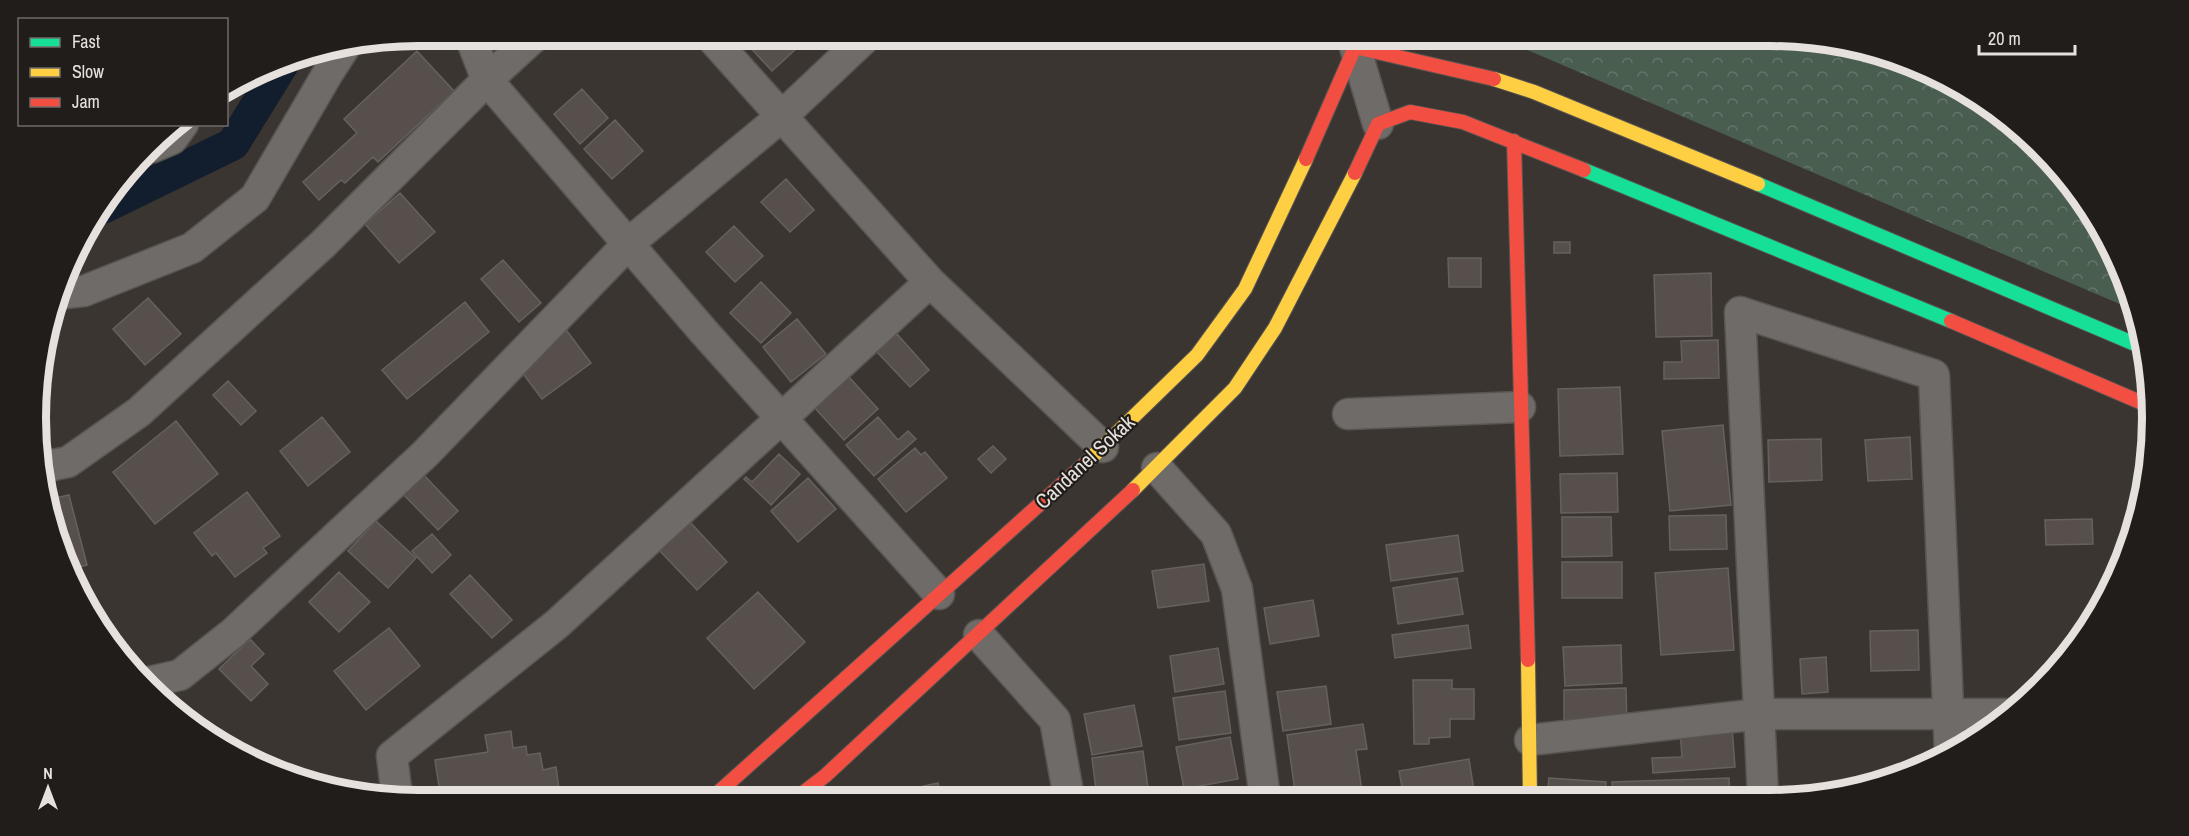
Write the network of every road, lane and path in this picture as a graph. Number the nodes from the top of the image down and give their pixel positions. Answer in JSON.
{"nodes":[{"id":1,"x":474,"y":46,"type":"edge"},
{"id":2,"x":524,"y":46,"type":"edge"},
{"id":3,"x":719,"y":46,"type":"edge"},
{"id":4,"x":856,"y":46,"type":"edge"},
{"id":5,"x":1356,"y":46,"type":"edge"},
{"id":6,"x":1359,"y":46,"type":"edge"},
{"id":7,"x":1376,"y":46,"type":"edge"},
{"id":8,"x":339,"y":55,"type":"edge"},
{"id":9,"x":487,"y":80,"type":"junction"},
{"id":10,"x":781,"y":117,"type":"junction"},
{"id":11,"x":1378,"y":124,"type":"junction"},
{"id":12,"x":1514,"y":141,"type":"junction"},
{"id":13,"x":629,"y":243,"type":"junction"},
{"id":14,"x":930,"y":282,"type":"junction"},
{"id":15,"x":69,"y":292,"type":"edge"},
{"id":16,"x":2135,"y":344,"type":"edge"},
{"id":17,"x":2142,"y":403,"type":"edge"},
{"id":18,"x":1520,"y":407,"type":"junction"},
{"id":19,"x":1348,"y":414,"type":"dead end"},
{"id":20,"x":780,"y":418,"type":"junction"},
{"id":21,"x":1103,"y":447,"type":"junction"},
{"id":22,"x":50,"y":466,"type":"edge"},
{"id":23,"x":1157,"y":468,"type":"junction"},
{"id":24,"x":939,"y":594,"type":"junction"},
{"id":25,"x":979,"y":635,"type":"junction"},
{"id":26,"x":155,"y":681,"type":"edge"},
{"id":27,"x":1760,"y":714,"type":"junction"},
{"id":28,"x":1949,"y":714,"type":"junction"},
{"id":29,"x":1996,"y":714,"type":"edge"},
{"id":30,"x":1530,"y":740,"type":"junction"},
{"id":31,"x":1950,"y":744,"type":"edge"},
{"id":32,"x":396,"y":789,"type":"edge"},
{"id":33,"x":721,"y":790,"type":"edge"},
{"id":34,"x":807,"y":790,"type":"edge"},
{"id":35,"x":1068,"y":790,"type":"edge"},
{"id":36,"x":1264,"y":790,"type":"edge"},
{"id":37,"x":1530,"y":790,"type":"edge"},
{"id":38,"x":1763,"y":790,"type":"edge"}],
"edges":[{"from":1,"to":9,"type":"street"},
{"from":2,"to":9,"type":"street"},
{"from":3,"to":10,"type":"street"},
{"from":4,"to":10,"type":"street"},
{"from":5,"to":21,"type":"main road","name":"Candanel Sokak"},
{"from":6,"to":11,"type":"street"},
{"from":7,"to":16,"type":"main road"},
{"from":8,"to":15,"type":"street"},
{"from":9,"to":13,"type":"street"},
{"from":9,"to":22,"type":"street"},
{"from":10,"to":13,"type":"street"},
{"from":10,"to":14,"type":"street"},
{"from":11,"to":12,"type":"main road"},
{"from":11,"to":23,"type":"main road"},
{"from":12,"to":17,"type":"main road"},
{"from":12,"to":18,"type":"main road"},
{"from":13,"to":20,"type":"street"},
{"from":13,"to":26,"type":"street"},
{"from":14,"to":20,"type":"street"},
{"from":14,"to":21,"type":"street"},
{"from":18,"to":19,"type":"street"},
{"from":18,"to":30,"type":"main road"},
{"from":20,"to":24,"type":"street"},
{"from":20,"to":32,"type":"street"},
{"from":21,"to":24,"type":"main road","name":"Candanel Sokak"},
{"from":23,"to":25,"type":"main road"},
{"from":23,"to":36,"type":"street"},
{"from":24,"to":33,"type":"main road","name":"Candanel Sokak"},
{"from":25,"to":34,"type":"main road"},
{"from":25,"to":35,"type":"street"},
{"from":27,"to":28,"type":"street"},
{"from":27,"to":28,"type":"street"},
{"from":27,"to":30,"type":"street"},
{"from":27,"to":38,"type":"street"},
{"from":28,"to":29,"type":"street"},
{"from":28,"to":31,"type":"street"},
{"from":30,"to":37,"type":"main road"}]}
